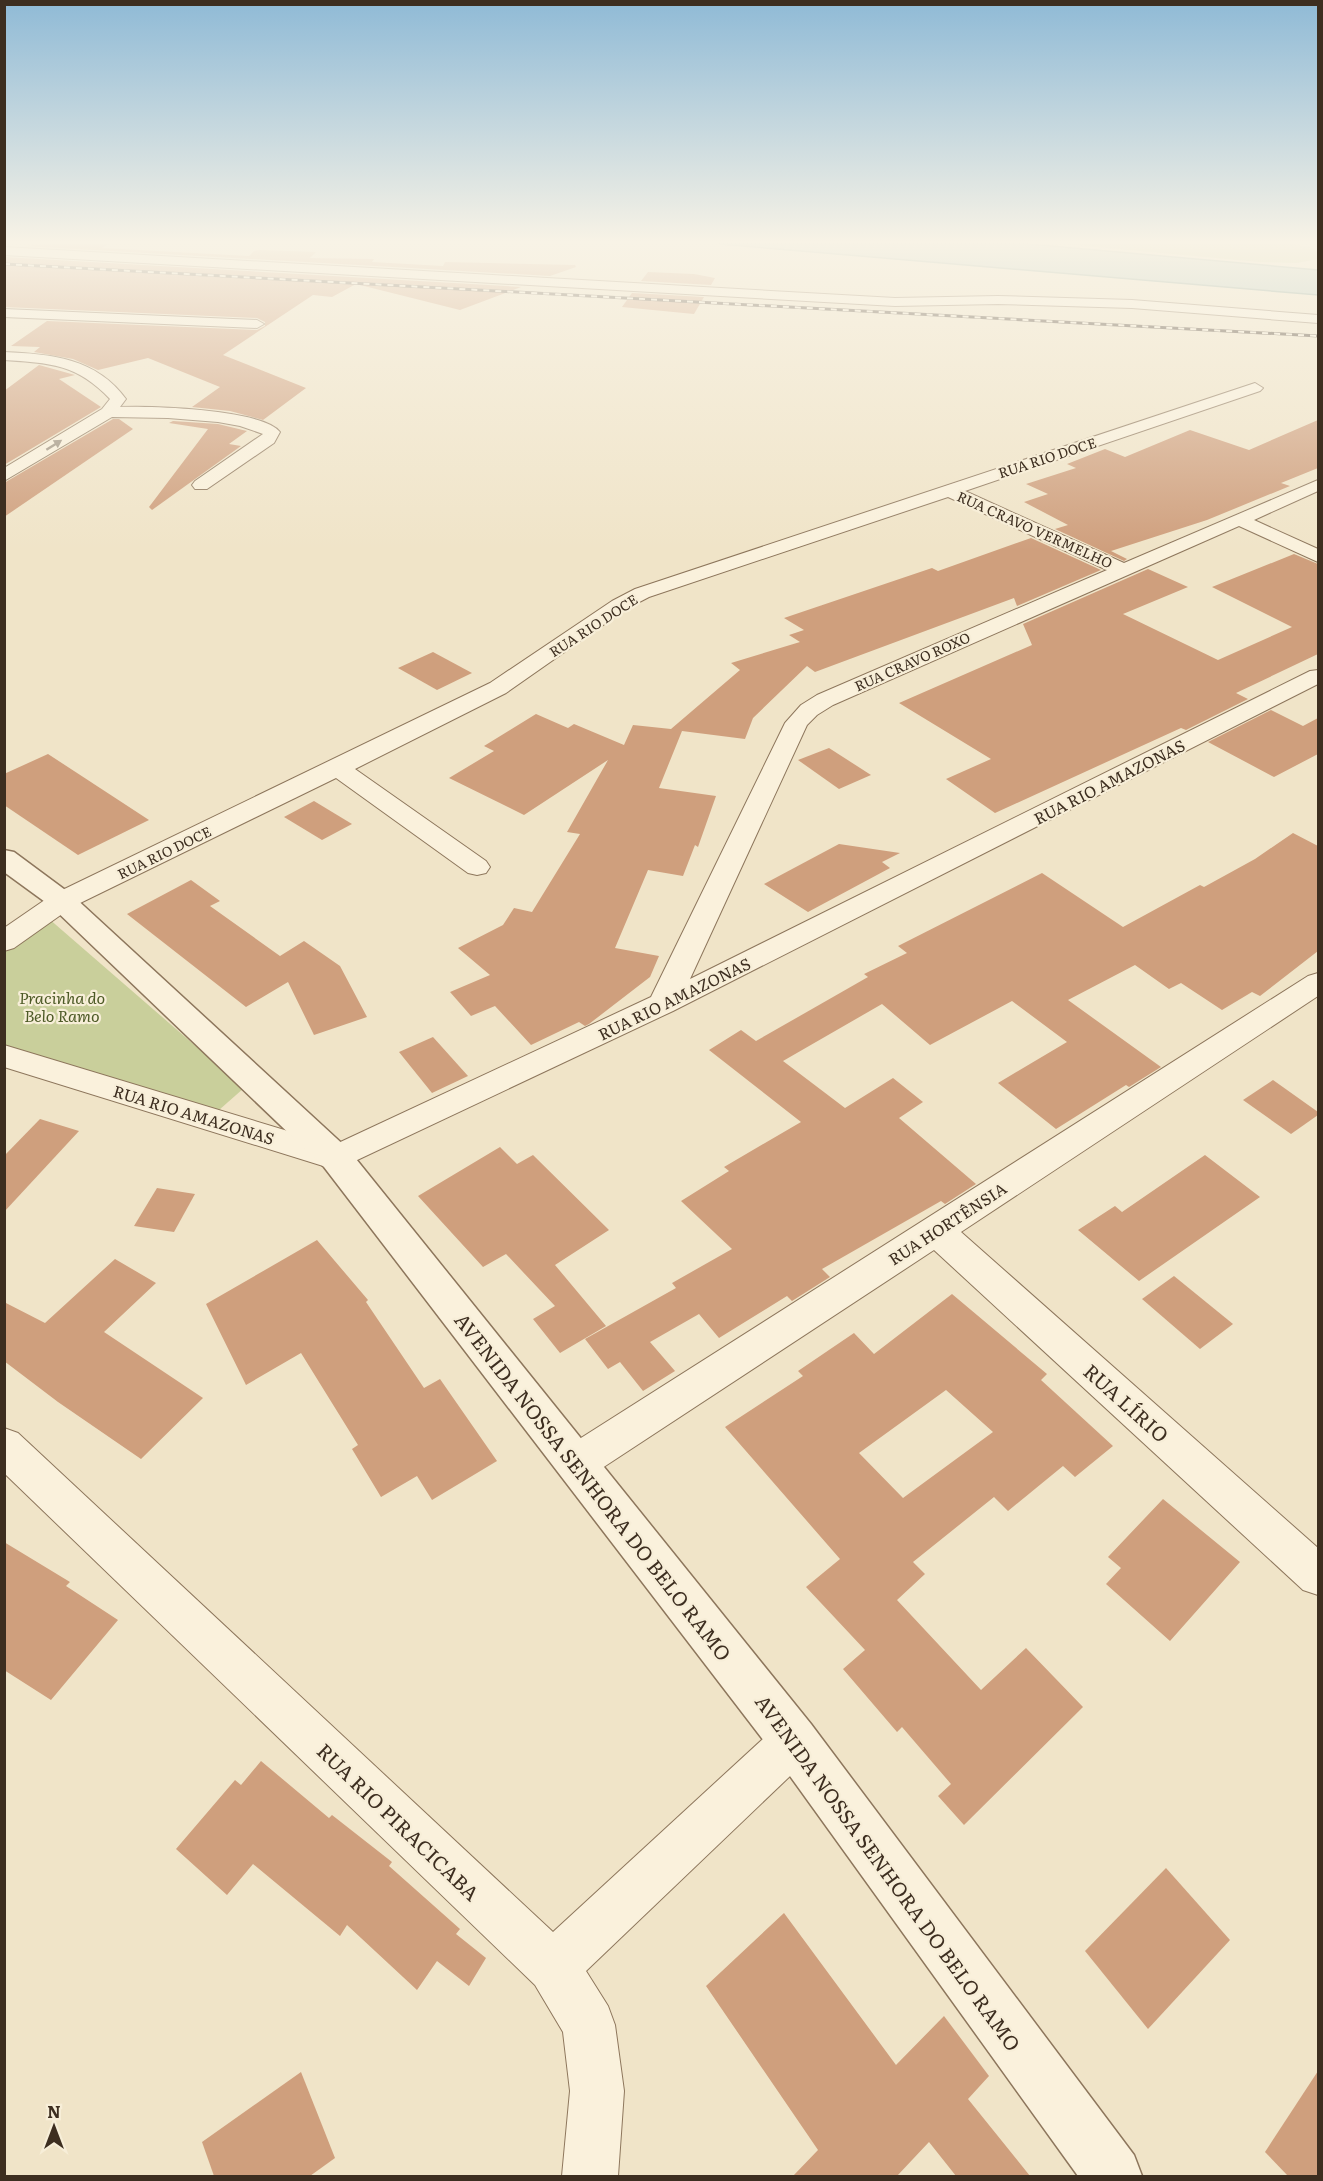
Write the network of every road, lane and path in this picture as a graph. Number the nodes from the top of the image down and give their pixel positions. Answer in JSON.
{"nodes":[{"id":1,"x":4,"y":356,"type":"edge"},
{"id":2,"x":1255,"y":388,"type":"dead end"},
{"id":3,"x":108,"y":412,"type":"junction"},
{"id":4,"x":4,"y":476,"type":"edge"},
{"id":5,"x":201,"y":484,"type":"dead end"},
{"id":6,"x":1318,"y":485,"type":"edge"},
{"id":7,"x":948,"y":490,"type":"junction"},
{"id":8,"x":1238,"y":519,"type":"junction"},
{"id":9,"x":1318,"y":556,"type":"edge"},
{"id":10,"x":1122,"y":569,"type":"junction"},
{"id":11,"x":1318,"y":676,"type":"edge"},
{"id":12,"x":338,"y":768,"type":"junction"},
{"id":13,"x":4,"y":858,"type":"edge"},
{"id":14,"x":477,"y":867,"type":"dead end"},
{"id":15,"x":62,"y":901,"type":"junction"},
{"id":16,"x":4,"y":942,"type":"edge"},
{"id":17,"x":1318,"y":983,"type":"edge"},
{"id":18,"x":663,"y":1004,"type":"junction"},
{"id":19,"x":4,"y":1056,"type":"edge"},
{"id":20,"x":336,"y":1158,"type":"junction"},
{"id":21,"x":935,"y":1230,"type":"junction"},
{"id":22,"x":4,"y":1446,"type":"edge"},
{"id":23,"x":576,"y":1463,"type":"junction"},
{"id":24,"x":1318,"y":1575,"type":"edge"},
{"id":25,"x":794,"y":1741,"type":"junction"},
{"id":26,"x":553,"y":1967,"type":"junction"},
{"id":27,"x":590,"y":2176,"type":"edge"},
{"id":28,"x":1113,"y":2176,"type":"edge"}],
"edges":[{"from":1,"to":3,"type":"street"},
{"from":2,"to":7,"type":"street","name":"RUA RIO DOCE"},
{"from":4,"to":3,"type":"street","one_way":true},
{"from":3,"to":5,"type":"street"},
{"from":6,"to":8,"type":"street","name":"RUA CRAVO ROXO"},
{"from":7,"to":10,"type":"street","name":"RUA CRAVO VERMELHO"},
{"from":7,"to":12,"type":"street","name":"RUA RIO DOCE"},
{"from":8,"to":9,"type":"street"},
{"from":8,"to":10,"type":"street","name":"RUA CRAVO ROXO"},
{"from":10,"to":18,"type":"street","name":"RUA CRAVO ROXO"},
{"from":11,"to":18,"type":"street","name":"RUA RIO AMAZONAS"},
{"from":12,"to":14,"type":"street"},
{"from":12,"to":15,"type":"street","name":"RUA RIO DOCE"},
{"from":13,"to":15,"type":"street","name":"AVENIDA NOSSA SENHORA DO BELO RAMO"},
{"from":15,"to":16,"type":"street","name":"RUA RIO DOCE"},
{"from":15,"to":20,"type":"street","name":"AVENIDA NOSSA SENHORA DO BELO RAMO"},
{"from":17,"to":21,"type":"street","name":"RUA HORTÊNSIA"},
{"from":18,"to":20,"type":"street","name":"RUA RIO AMAZONAS"},
{"from":19,"to":20,"type":"street","name":"RUA RIO AMAZONAS"},
{"from":20,"to":23,"type":"street","name":"AVENIDA NOSSA SENHORA DO BELO RAMO"},
{"from":21,"to":23,"type":"street","name":"RUA HORTÊNSIA"},
{"from":21,"to":24,"type":"street","name":"RUA LÍRIO"},
{"from":22,"to":26,"type":"street","name":"RUA RIO PIRACICABA"},
{"from":23,"to":25,"type":"street","name":"AVENIDA NOSSA SENHORA DO BELO RAMO"},
{"from":25,"to":26,"type":"street"},
{"from":25,"to":28,"type":"street","name":"AVENIDA NOSSA SENHORA DO BELO RAMO"},
{"from":26,"to":27,"type":"street","name":"RUA RIO PIRACICABA"}]}
